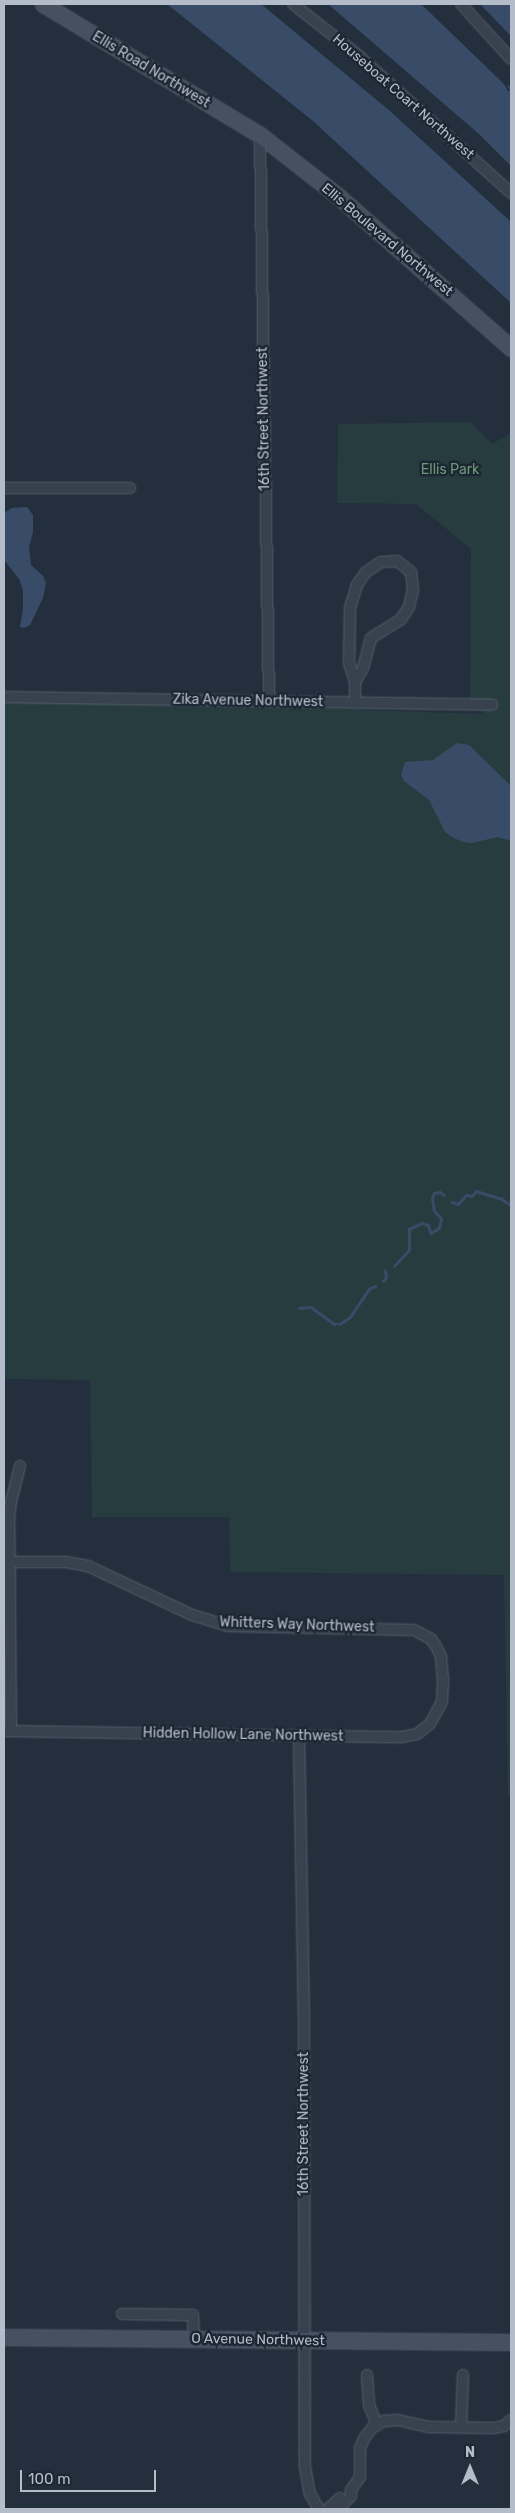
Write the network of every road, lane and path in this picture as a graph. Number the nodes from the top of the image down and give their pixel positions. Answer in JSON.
{"nodes":[{"id":1,"x":43,"y":4,"type":"edge"},
{"id":2,"x":293,"y":4,"type":"edge"},
{"id":3,"x":461,"y":4,"type":"edge"},
{"id":4,"x":511,"y":59,"type":"edge"},
{"id":5,"x":260,"y":135,"type":"junction"},
{"id":6,"x":511,"y":193,"type":"edge"},
{"id":7,"x":511,"y":348,"type":"edge"},
{"id":8,"x":4,"y":488,"type":"edge"},
{"id":9,"x":130,"y":488,"type":"dead end"},
{"id":10,"x":355,"y":682,"type":"junction"},
{"id":11,"x":4,"y":697,"type":"edge"},
{"id":12,"x":268,"y":702,"type":"junction"},
{"id":13,"x":355,"y":703,"type":"junction"},
{"id":14,"x":492,"y":705,"type":"dead end"},
{"id":15,"x":20,"y":1466,"type":"dead end"},
{"id":16,"x":9,"y":1562,"type":"junction"},
{"id":17,"x":443,"y":1680,"type":"joint"},
{"id":18,"x":8,"y":1731,"type":"edge"},
{"id":19,"x":299,"y":1736,"type":"junction"},
{"id":20,"x":122,"y":2314,"type":"dead end"},
{"id":21,"x":4,"y":2337,"type":"edge"},
{"id":22,"x":194,"y":2338,"type":"junction"},
{"id":23,"x":306,"y":2341,"type":"junction"},
{"id":24,"x":511,"y":2342,"type":"edge"},
{"id":25,"x":367,"y":2375,"type":"dead end"},
{"id":26,"x":463,"y":2375,"type":"dead end"},
{"id":27,"x":511,"y":2420,"type":"edge"},
{"id":28,"x":377,"y":2425,"type":"junction"},
{"id":29,"x":461,"y":2427,"type":"junction"},
{"id":30,"x":351,"y":2490,"type":"junction"},
{"id":31,"x":319,"y":2509,"type":"edge"},
{"id":32,"x":328,"y":2509,"type":"edge"},
{"id":33,"x":338,"y":2509,"type":"edge"}],
"edges":[{"from":1,"to":5,"type":"street","name":"Ellis Road Northwest"},
{"from":2,"to":6,"type":"street","name":"Houseboat Coart Northwest"},
{"from":3,"to":4,"type":"street"},
{"from":5,"to":7,"type":"street","name":"Ellis Boulevard Northwest"},
{"from":5,"to":12,"type":"street","name":"16th Street Northwest"},
{"from":8,"to":9,"type":"street"},
{"from":10,"to":10,"type":"street"},
{"from":10,"to":13,"type":"street"},
{"from":11,"to":12,"type":"street","name":"Zika Avenue Northwest"},
{"from":12,"to":13,"type":"street","name":"Zika Avenue Northwest"},
{"from":13,"to":14,"type":"street","name":"Zika Avenue Northwest"},
{"from":15,"to":16,"type":"street"},
{"from":16,"to":17,"type":"street","name":"Whitters Way Northwest"},
{"from":16,"to":18,"type":"street"},
{"from":17,"to":19,"type":"street","name":"Hidden Hollow Lane Northwest"},
{"from":18,"to":19,"type":"street","name":"Hidden Hollow Lane Northwest"},
{"from":19,"to":23,"type":"street","name":"16th Street Northwest"},
{"from":20,"to":22,"type":"street"},
{"from":21,"to":22,"type":"street","name":"O Avenue Northwest"},
{"from":22,"to":23,"type":"street","name":"O Avenue Northwest"},
{"from":23,"to":24,"type":"street","name":"O Avenue Northwest"},
{"from":23,"to":31,"type":"street","name":"16th Street Northwest"},
{"from":25,"to":28,"type":"street"},
{"from":26,"to":29,"type":"street"},
{"from":27,"to":29,"type":"street"},
{"from":28,"to":29,"type":"street"},
{"from":28,"to":30,"type":"street"},
{"from":30,"to":32,"type":"street"},
{"from":30,"to":33,"type":"street"}]}
